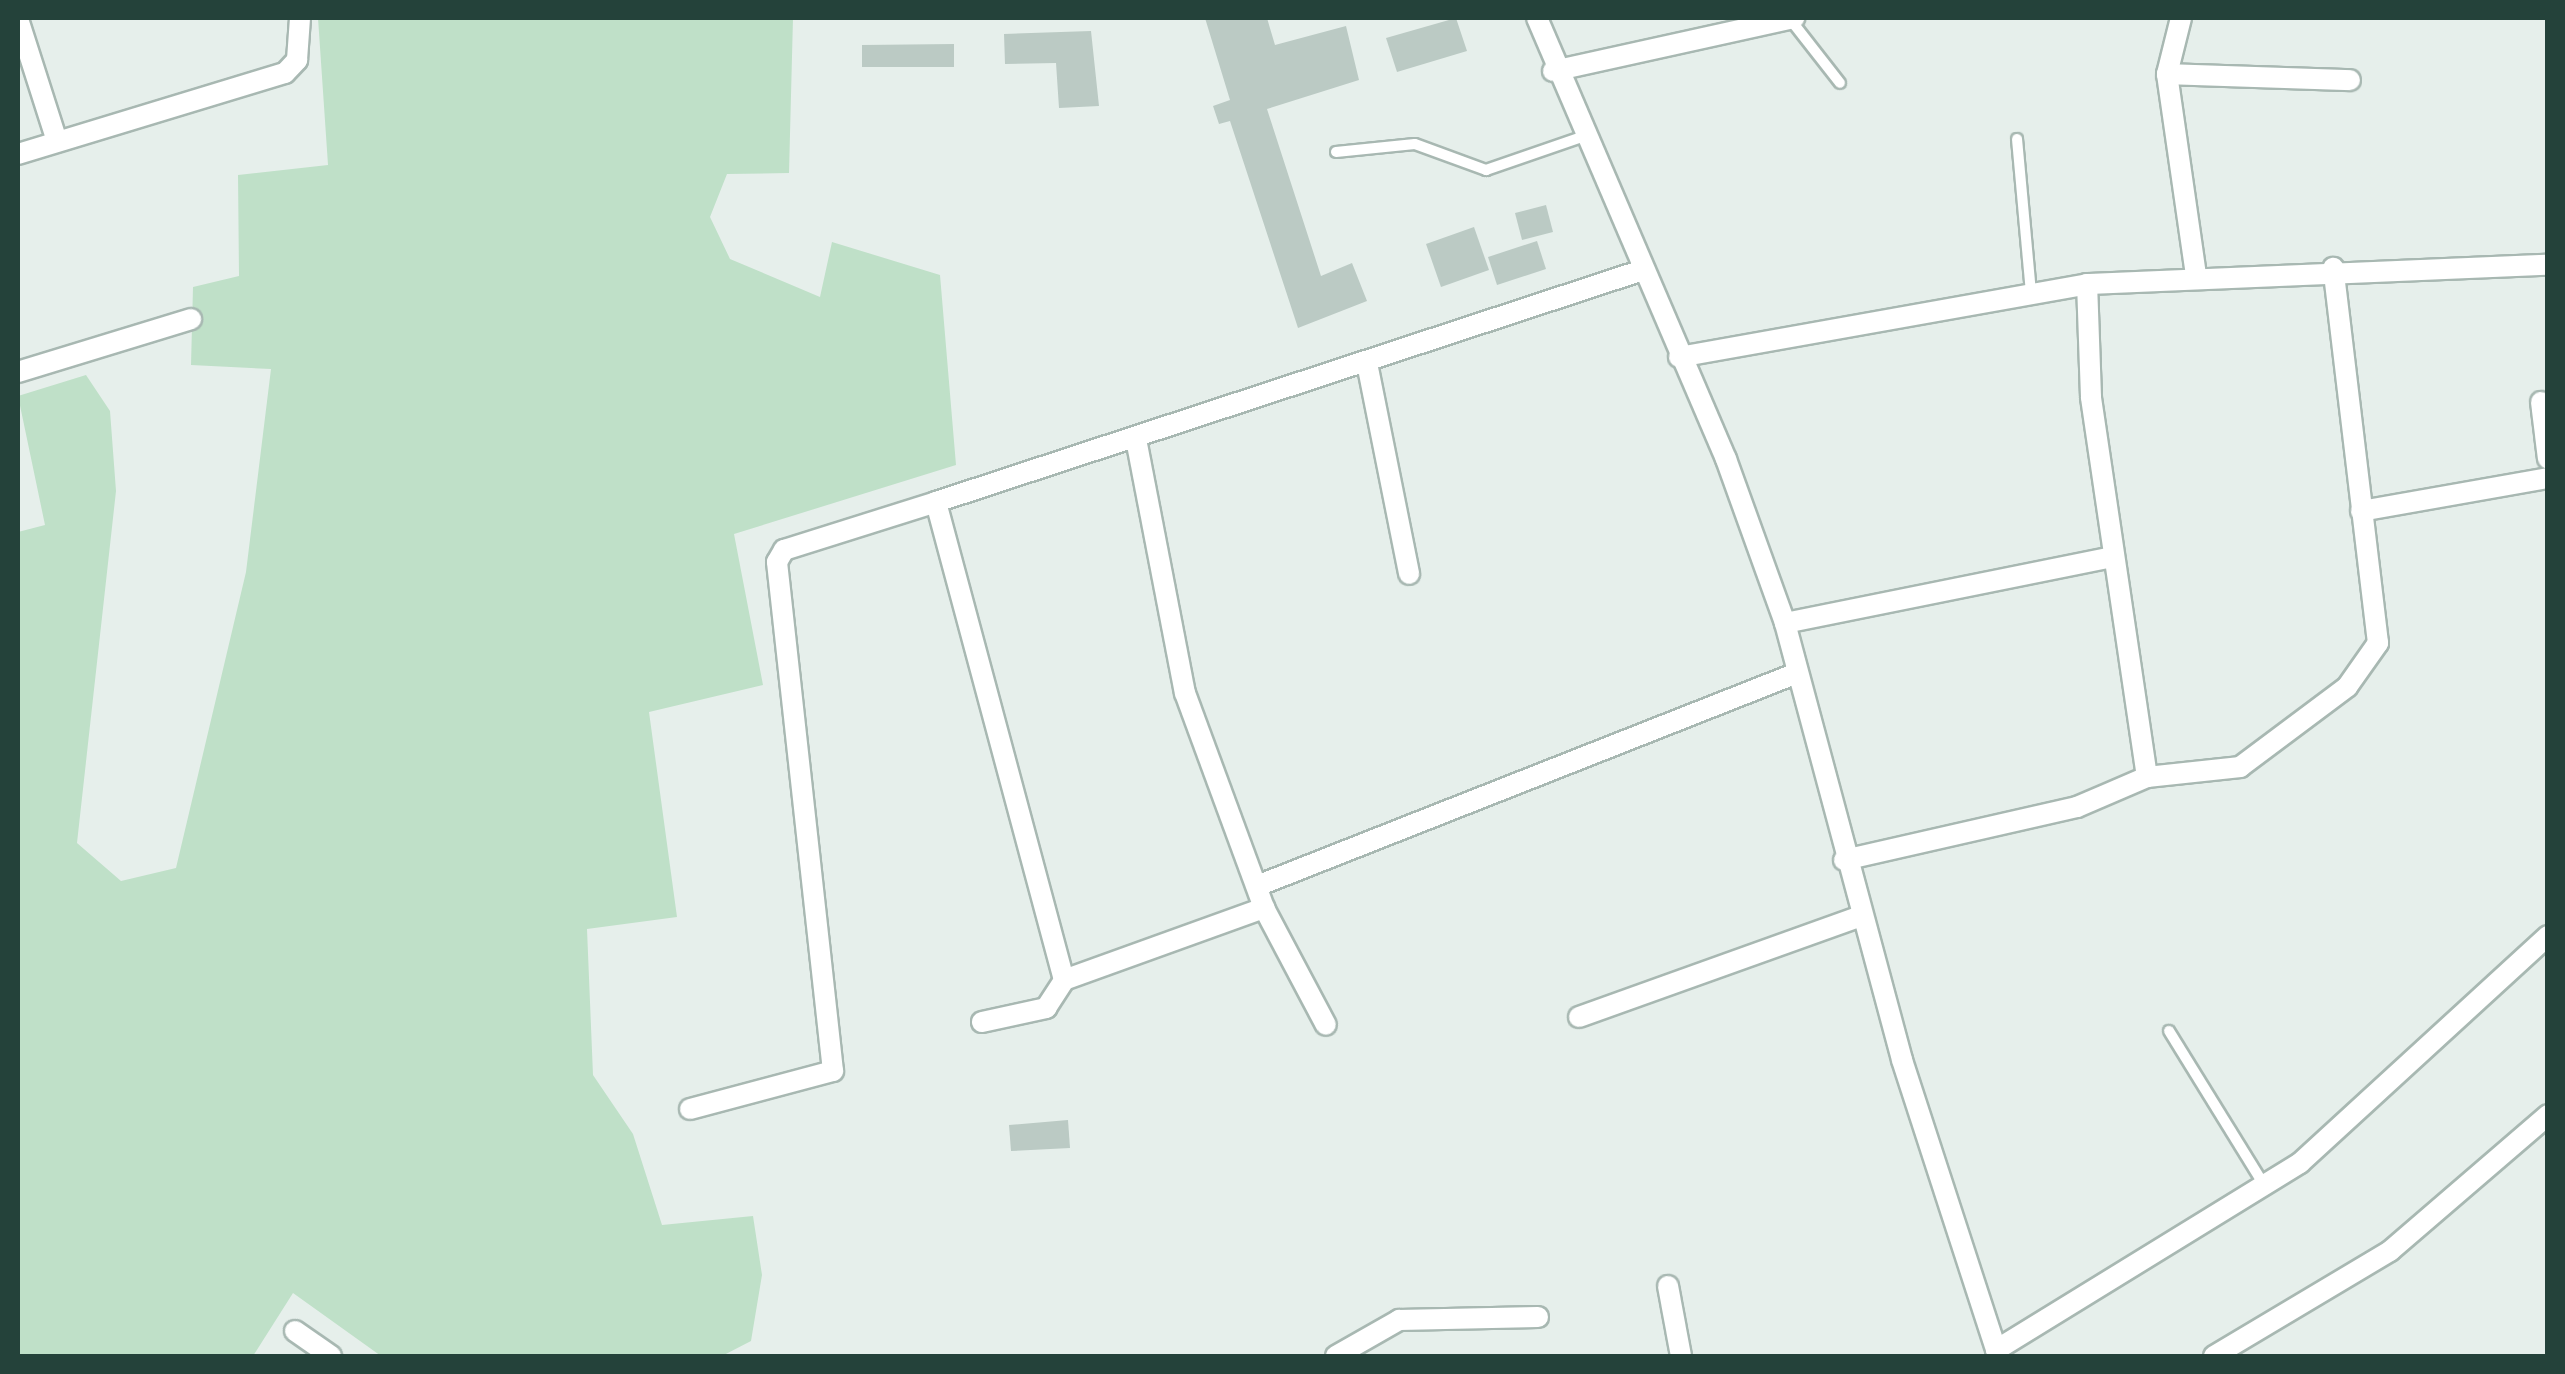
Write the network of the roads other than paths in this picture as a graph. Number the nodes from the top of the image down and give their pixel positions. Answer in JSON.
{"nodes":[{"id":1,"x":300,"y":18,"type":"edge"},
{"id":2,"x":1537,"y":18,"type":"edge"},
{"id":3,"x":1792,"y":18,"type":"edge"},
{"id":4,"x":2181,"y":18,"type":"edge"},
{"id":5,"x":18,"y":19,"type":"edge"},
{"id":6,"x":1553,"y":71,"type":"junction"},
{"id":7,"x":2167,"y":74,"type":"junction"},
{"id":8,"x":2350,"y":80,"type":"dead end"},
{"id":9,"x":1840,"y":83,"type":"dead end"},
{"id":10,"x":1582,"y":137,"type":"junction"},
{"id":11,"x":2017,"y":139,"type":"dead end"},
{"id":12,"x":57,"y":141,"type":"junction"},
{"id":13,"x":1336,"y":152,"type":"dead end"},
{"id":14,"x":18,"y":154,"type":"edge"},
{"id":15,"x":2548,"y":266,"type":"edge"},
{"id":16,"x":2333,"y":268,"type":"junction"},
{"id":17,"x":1640,"y":271,"type":"junction"},
{"id":18,"x":2196,"y":276,"type":"junction"},
{"id":19,"x":2087,"y":284,"type":"junction"},
{"id":20,"x":2030,"y":294,"type":"junction"},
{"id":21,"x":191,"y":319,"type":"dead end"},
{"id":22,"x":1680,"y":358,"type":"junction"},
{"id":23,"x":1367,"y":363,"type":"junction"},
{"id":24,"x":18,"y":372,"type":"edge"},
{"id":25,"x":2541,"y":402,"type":"dead end"},
{"id":26,"x":1136,"y":438,"type":"junction"},
{"id":27,"x":2548,"y":459,"type":"edge"},
{"id":28,"x":2548,"y":478,"type":"edge"},
{"id":29,"x":936,"y":502,"type":"junction"},
{"id":30,"x":2360,"y":511,"type":"junction"},
{"id":31,"x":2112,"y":557,"type":"junction"},
{"id":32,"x":1409,"y":574,"type":"dead end"},
{"id":33,"x":1785,"y":623,"type":"junction"},
{"id":34,"x":1796,"y":672,"type":"junction"},
{"id":35,"x":2146,"y":777,"type":"junction"},
{"id":36,"x":1844,"y":860,"type":"junction"},
{"id":37,"x":1262,"y":884,"type":"junction"},
{"id":38,"x":1264,"y":908,"type":"junction"},
{"id":39,"x":1861,"y":916,"type":"junction"},
{"id":40,"x":2548,"y":936,"type":"edge"},
{"id":41,"x":1064,"y":980,"type":"junction"},
{"id":42,"x":1579,"y":1017,"type":"dead end"},
{"id":43,"x":982,"y":1022,"type":"dead end"},
{"id":44,"x":1326,"y":1025,"type":"dead end"},
{"id":45,"x":2169,"y":1031,"type":"dead end"},
{"id":46,"x":690,"y":1109,"type":"dead end"},
{"id":47,"x":2548,"y":1115,"type":"edge"},
{"id":48,"x":2265,"y":1186,"type":"junction"},
{"id":49,"x":1668,"y":1286,"type":"dead end"},
{"id":50,"x":1538,"y":1316,"type":"dead end"},
{"id":51,"x":296,"y":1331,"type":"dead end"},
{"id":52,"x":1997,"y":1354,"type":"edge"},
{"id":53,"x":330,"y":1356,"type":"edge"},
{"id":54,"x":1336,"y":1356,"type":"edge"},
{"id":55,"x":1350,"y":1356,"type":"edge"},
{"id":56,"x":1681,"y":1356,"type":"edge"},
{"id":57,"x":2214,"y":1356,"type":"edge"}],
"edges":[{"from":1,"to":12,"type":"street"},
{"from":2,"to":6,"type":"street"},
{"from":3,"to":6,"type":"street"},
{"from":3,"to":9,"type":"lane"},
{"from":4,"to":7,"type":"street"},
{"from":5,"to":12,"type":"street"},
{"from":6,"to":10,"type":"street"},
{"from":7,"to":8,"type":"street"},
{"from":7,"to":18,"type":"street"},
{"from":10,"to":13,"type":"lane"},
{"from":10,"to":17,"type":"street"},
{"from":11,"to":20,"type":"lane"},
{"from":12,"to":14,"type":"street"},
{"from":15,"to":16,"type":"street"},
{"from":16,"to":18,"type":"street"},
{"from":16,"to":30,"type":"street"},
{"from":17,"to":22,"type":"street"},
{"from":17,"to":23,"type":"street"},
{"from":18,"to":19,"type":"street"},
{"from":19,"to":20,"type":"street"},
{"from":19,"to":31,"type":"street"},
{"from":20,"to":22,"type":"street"},
{"from":21,"to":24,"type":"street"},
{"from":22,"to":33,"type":"street"},
{"from":23,"to":26,"type":"street"},
{"from":23,"to":32,"type":"street"},
{"from":25,"to":27,"type":"street"},
{"from":26,"to":29,"type":"street"},
{"from":26,"to":37,"type":"street"},
{"from":28,"to":30,"type":"street"},
{"from":29,"to":41,"type":"street"},
{"from":29,"to":46,"type":"street"},
{"from":30,"to":35,"type":"street"},
{"from":31,"to":33,"type":"street"},
{"from":31,"to":35,"type":"street"},
{"from":33,"to":34,"type":"street"},
{"from":34,"to":36,"type":"street"},
{"from":34,"to":37,"type":"street"},
{"from":35,"to":36,"type":"street"},
{"from":36,"to":39,"type":"street"},
{"from":37,"to":38,"type":"street"},
{"from":38,"to":41,"type":"street"},
{"from":38,"to":44,"type":"street"},
{"from":39,"to":42,"type":"street"},
{"from":39,"to":52,"type":"street"},
{"from":40,"to":48,"type":"street"},
{"from":41,"to":43,"type":"street"},
{"from":45,"to":48,"type":"lane"},
{"from":47,"to":57,"type":"street"},
{"from":48,"to":52,"type":"street"},
{"from":49,"to":56,"type":"street"},
{"from":50,"to":55,"type":"street"},
{"from":51,"to":53,"type":"street"},
{"from":54,"to":55,"type":"street"}]}
